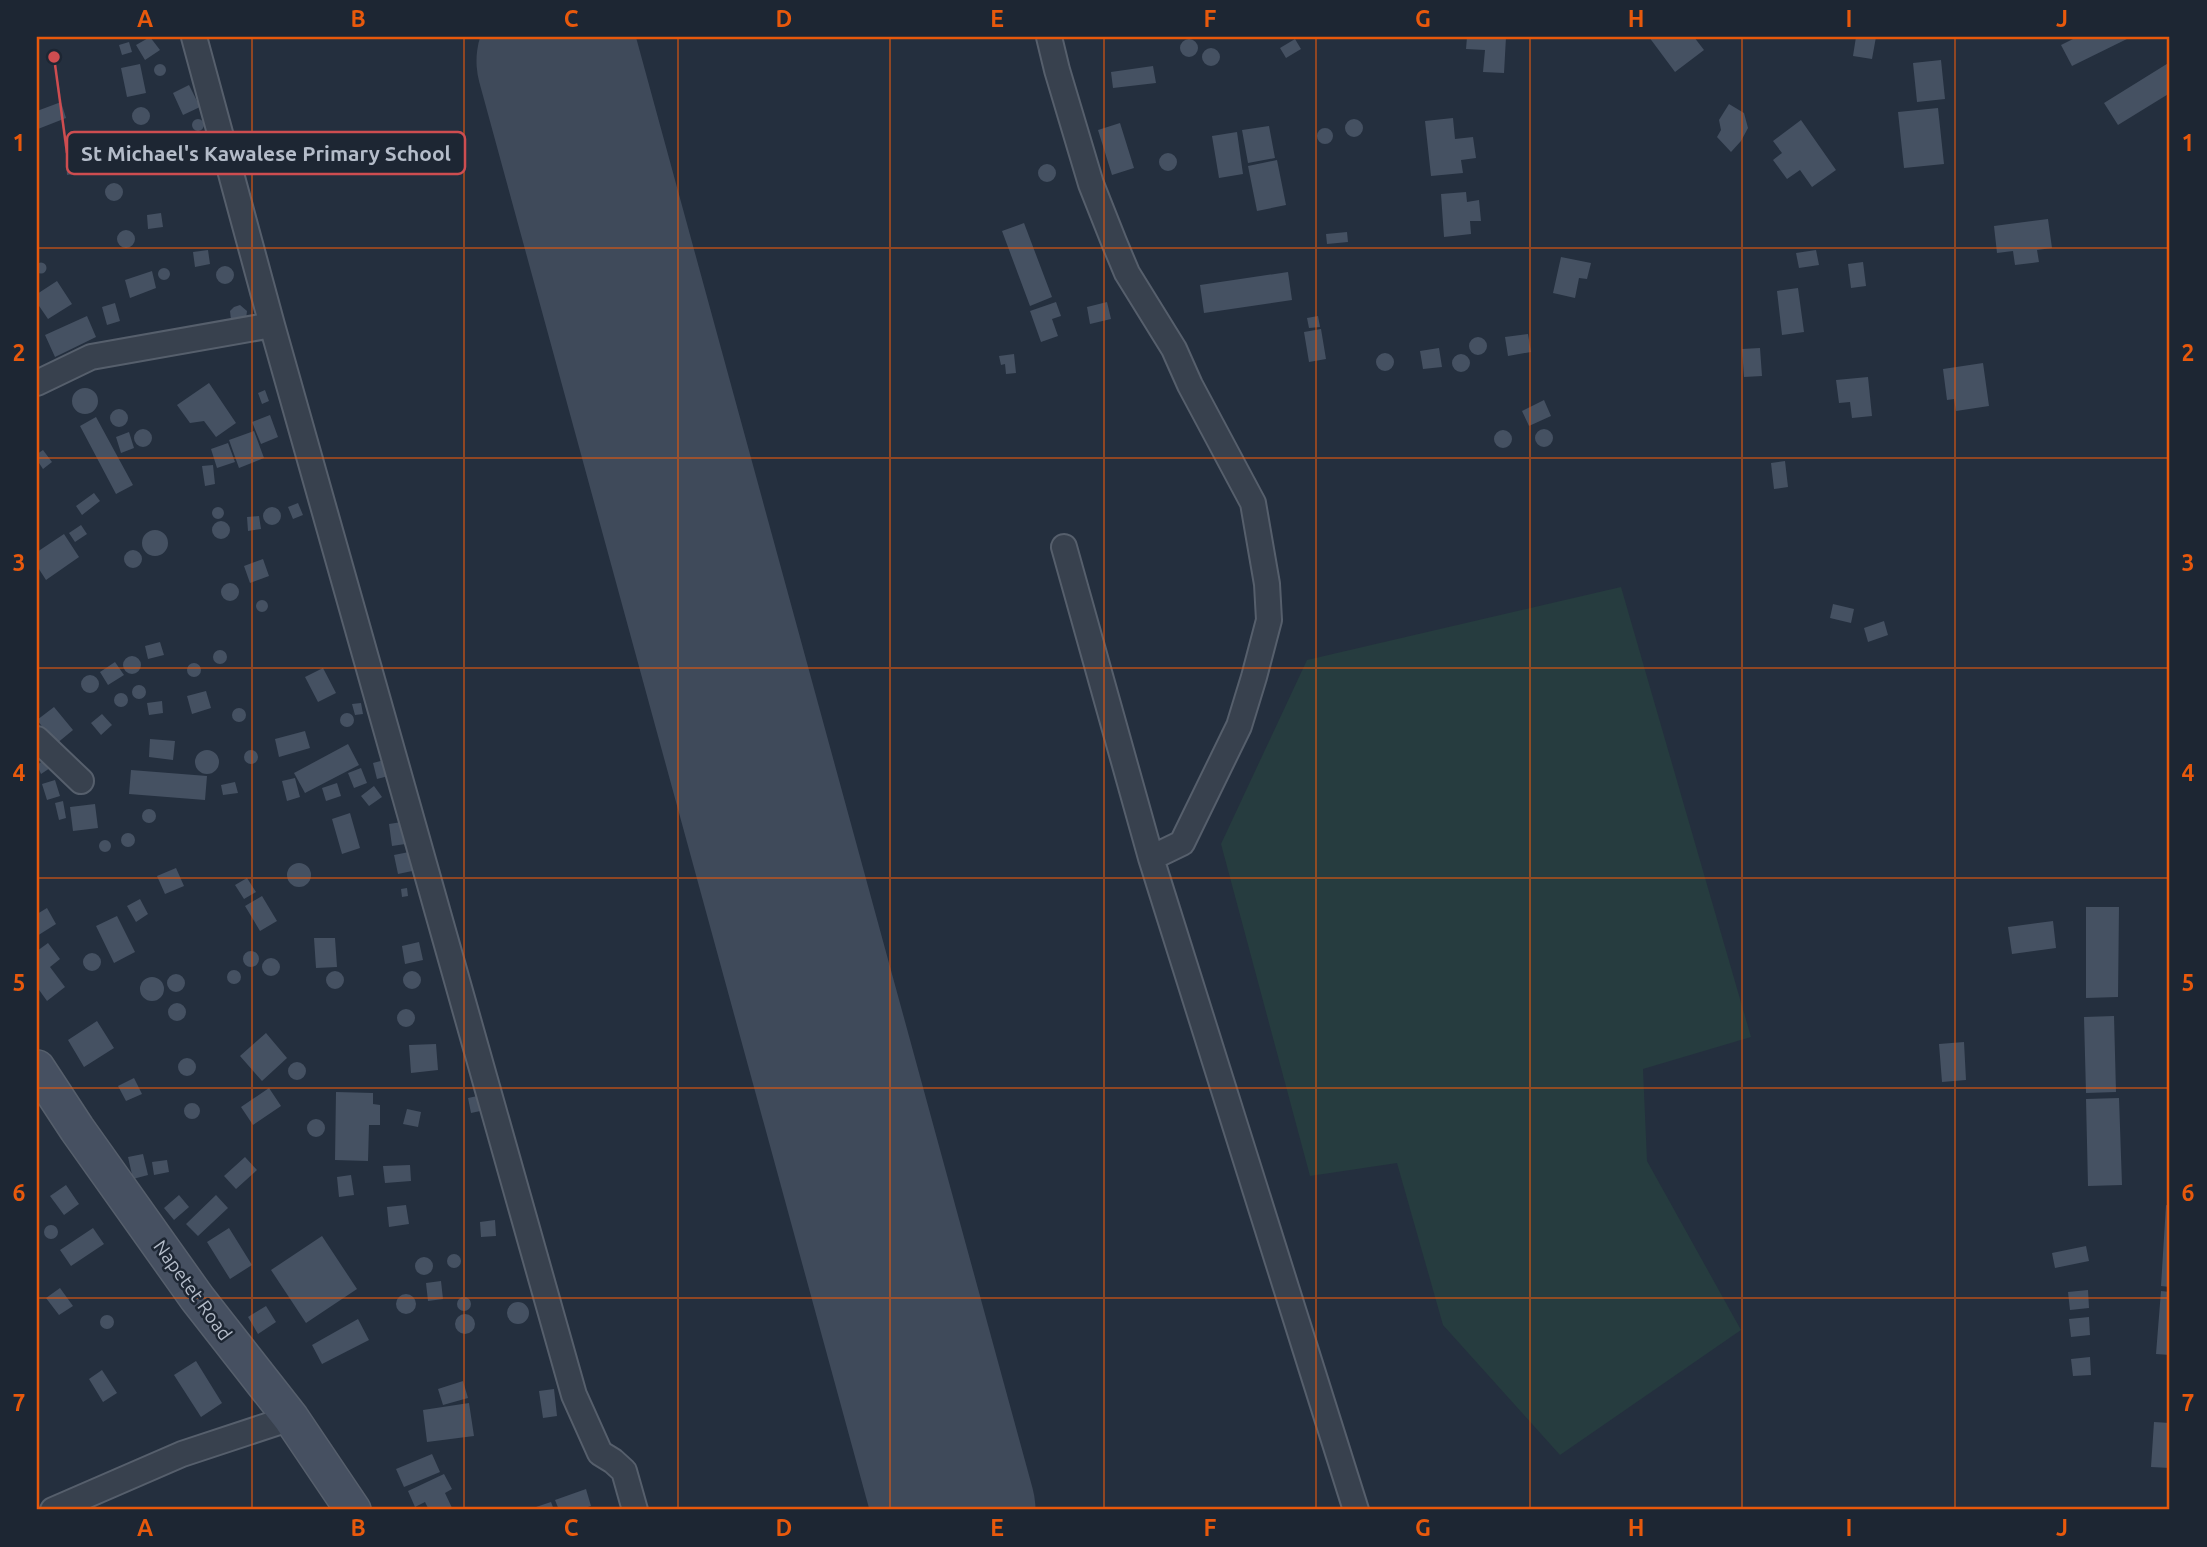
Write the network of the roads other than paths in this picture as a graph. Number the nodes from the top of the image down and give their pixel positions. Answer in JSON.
{"nodes":[{"id":1,"x":194,"y":37,"type":"edge"},
{"id":2,"x":1049,"y":37,"type":"edge"},
{"id":3,"x":272,"y":325,"type":"junction"},
{"id":4,"x":37,"y":383,"type":"edge"},
{"id":5,"x":1064,"y":547,"type":"dead end"},
{"id":6,"x":37,"y":739,"type":"edge"},
{"id":7,"x":81,"y":781,"type":"dead end"},
{"id":8,"x":1151,"y":858,"type":"junction"},
{"id":9,"x":37,"y":1068,"type":"edge"},
{"id":10,"x":291,"y":1418,"type":"junction"},
{"id":11,"x":53,"y":1510,"type":"edge"},
{"id":12,"x":354,"y":1510,"type":"edge"},
{"id":13,"x":635,"y":1510,"type":"edge"},
{"id":14,"x":1356,"y":1510,"type":"edge"}],
"edges":[{"from":1,"to":3,"type":"street"},
{"from":2,"to":8,"type":"street"},
{"from":3,"to":4,"type":"street"},
{"from":3,"to":13,"type":"street"},
{"from":5,"to":8,"type":"street"},
{"from":6,"to":7,"type":"street"},
{"from":8,"to":14,"type":"street"},
{"from":9,"to":10,"type":"main road","name":"Napetet Road"},
{"from":10,"to":11,"type":"street"},
{"from":10,"to":12,"type":"main road","name":"Napetet Road"}]}
